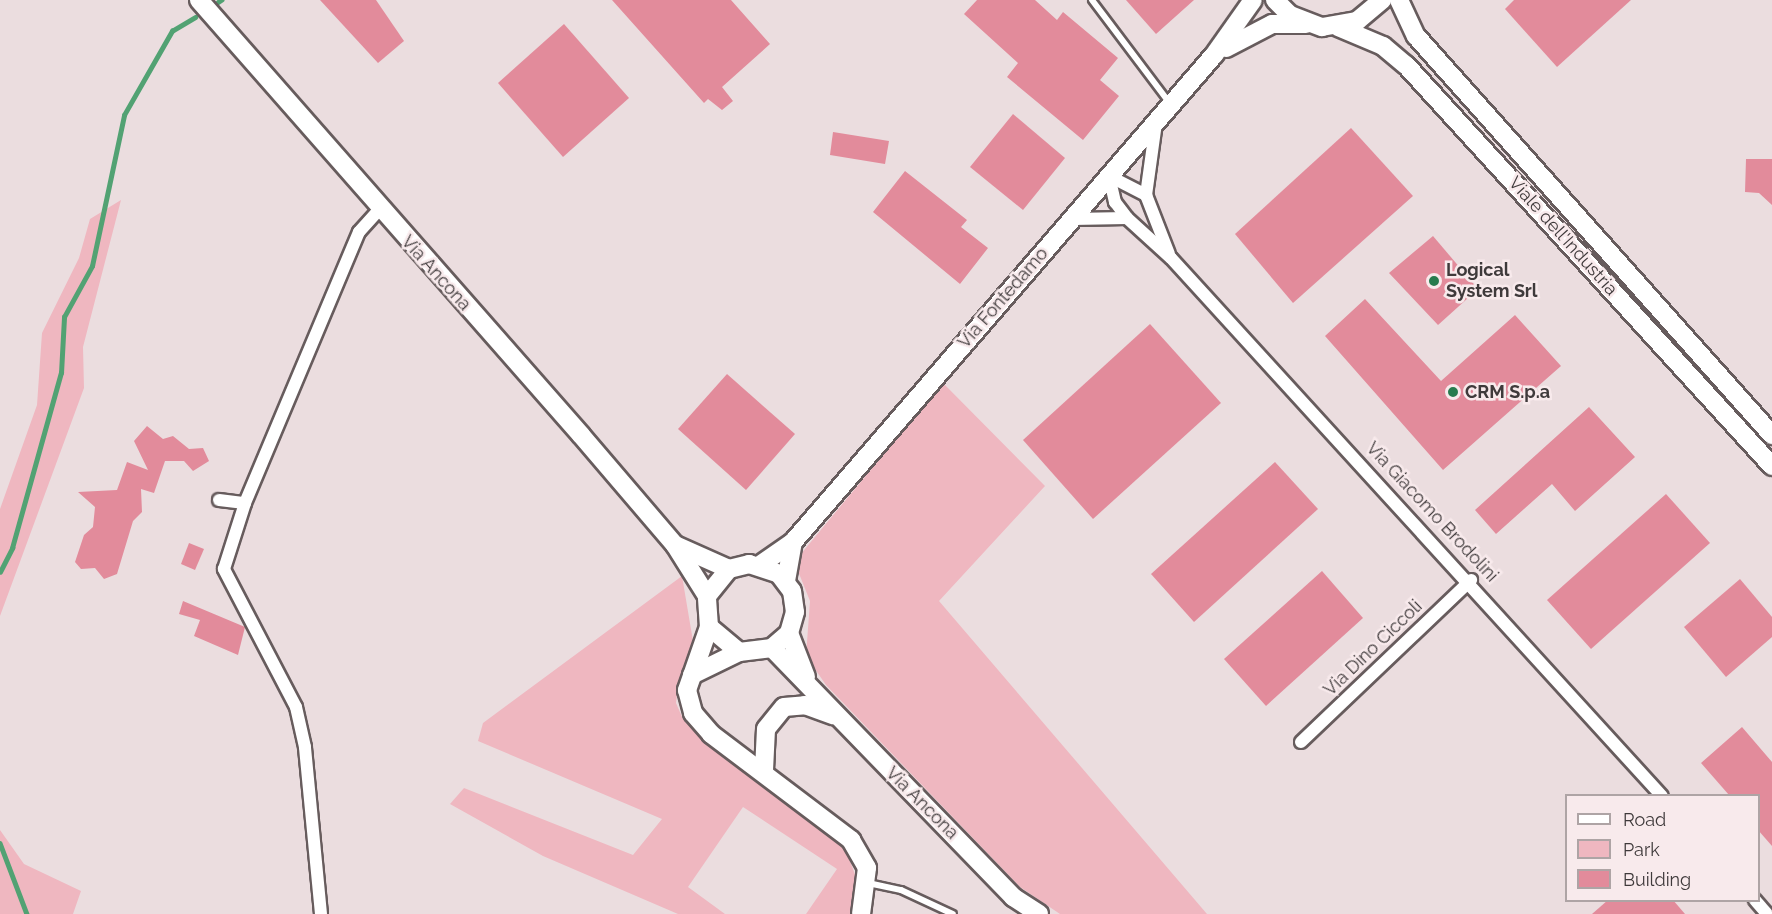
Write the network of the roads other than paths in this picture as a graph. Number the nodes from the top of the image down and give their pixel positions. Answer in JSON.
{"nodes":[{"id":1,"x":199,"y":0,"type":"edge"},
{"id":2,"x":1092,"y":0,"type":"edge"},
{"id":3,"x":1253,"y":0,"type":"edge"},
{"id":4,"x":1275,"y":0,"type":"edge"},
{"id":5,"x":1382,"y":0,"type":"edge"},
{"id":6,"x":1399,"y":0,"type":"edge"},
{"id":7,"x":1306,"y":24,"type":"junction"},
{"id":8,"x":1338,"y":27,"type":"junction"},
{"id":9,"x":1214,"y":55,"type":"junction"},
{"id":10,"x":1171,"y":105,"type":"junction"},
{"id":11,"x":1156,"y":122,"type":"junction"},
{"id":12,"x":1109,"y":176,"type":"junction"},
{"id":13,"x":1146,"y":195,"type":"junction"},
{"id":14,"x":379,"y":210,"type":"junction"},
{"id":15,"x":1127,"y":218,"type":"junction"},
{"id":16,"x":1072,"y":219,"type":"junction"},
{"id":17,"x":1171,"y":258,"type":"junction"},
{"id":18,"x":1772,"y":435,"type":"edge"},
{"id":19,"x":1772,"y":466,"type":"edge"},
{"id":20,"x":219,"y":500,"type":"dead end"},
{"id":21,"x":246,"y":503,"type":"junction"},
{"id":22,"x":793,"y":542,"type":"junction"},
{"id":23,"x":675,"y":545,"type":"junction"},
{"id":24,"x":760,"y":565,"type":"junction"},
{"id":25,"x":729,"y":569,"type":"junction"},
{"id":26,"x":1471,"y":580,"type":"junction"},
{"id":27,"x":786,"y":582,"type":"junction"},
{"id":28,"x":707,"y":596,"type":"junction"},
{"id":29,"x":709,"y":627,"type":"junction"},
{"id":30,"x":789,"y":633,"type":"junction"},
{"id":31,"x":772,"y":648,"type":"junction"},
{"id":32,"x":739,"y":652,"type":"junction"},
{"id":33,"x":692,"y":675,"type":"junction"},
{"id":34,"x":810,"y":687,"type":"junction"},
{"id":35,"x":837,"y":717,"type":"junction"},
{"id":36,"x":1301,"y":742,"type":"dead end"},
{"id":37,"x":764,"y":770,"type":"junction"},
{"id":38,"x":1661,"y":794,"type":"edge"},
{"id":39,"x":868,"y":883,"type":"junction"},
{"id":40,"x":1757,"y":902,"type":"edge"},
{"id":41,"x":321,"y":914,"type":"edge"},
{"id":42,"x":861,"y":914,"type":"edge"},
{"id":43,"x":953,"y":914,"type":"edge"},
{"id":44,"x":1038,"y":914,"type":"edge"},
{"id":45,"x":1767,"y":914,"type":"edge"}],
"edges":[{"from":1,"to":14,"type":"main road","name":"Via Ancona"},
{"from":2,"to":10,"type":"lane"},
{"from":3,"to":9,"type":"main road","name":"Via Fontedamo"},
{"from":4,"to":7,"type":"main road"},
{"from":5,"to":8,"type":"main road"},
{"from":6,"to":18,"type":"main road","name":"Viale dell'Industria"},
{"from":7,"to":8,"type":"main road","name":"Via Fontedamo"},
{"from":7,"to":9,"type":"main road","name":"Via Fontedamo"},
{"from":8,"to":19,"type":"main road","name":"Viale dell'Industria"},
{"from":9,"to":10,"type":"main road","name":"Via Fontedamo"},
{"from":10,"to":11,"type":"main road","name":"Via Fontedamo"},
{"from":11,"to":12,"type":"main road","name":"Via Fontedamo"},
{"from":11,"to":13,"type":"street","name":"Via Giacomo Brodolini"},
{"from":12,"to":13,"type":"street"},
{"from":12,"to":15,"type":"street","name":"Via Giacomo Brodolini"},
{"from":12,"to":16,"type":"main road","name":"Via Fontedamo"},
{"from":13,"to":17,"type":"street","name":"Via Giacomo Brodolini"},
{"from":14,"to":21,"type":"street"},
{"from":14,"to":23,"type":"main road","name":"Via Ancona"},
{"from":15,"to":16,"type":"street"},
{"from":15,"to":17,"type":"street","name":"Via Giacomo Brodolini"},
{"from":16,"to":22,"type":"main road","name":"Via Fontedamo"},
{"from":17,"to":26,"type":"street","name":"Via Giacomo Brodolini"},
{"from":20,"to":21,"type":"street"},
{"from":21,"to":41,"type":"street"},
{"from":22,"to":24,"type":"main road","name":"Via Fontedamo"},
{"from":22,"to":27,"type":"main road"},
{"from":23,"to":25,"type":"main road","name":"Via Ancona"},
{"from":23,"to":28,"type":"main road","name":"Via Ancona"},
{"from":24,"to":25,"type":"main road"},
{"from":24,"to":27,"type":"main road"},
{"from":25,"to":28,"type":"main road"},
{"from":26,"to":36,"type":"street","name":"Via Dino Ciccoli"},
{"from":26,"to":38,"type":"street","name":"Via Giacomo Brodolini"},
{"from":27,"to":30,"type":"main road","name":"Via Ancona"},
{"from":28,"to":29,"type":"main road","name":"Via Ancona"},
{"from":29,"to":32,"type":"main road"},
{"from":29,"to":33,"type":"main road"},
{"from":30,"to":31,"type":"main road"},
{"from":30,"to":34,"type":"main road","name":"Via Ancona"},
{"from":31,"to":32,"type":"main road"},
{"from":31,"to":34,"type":"main road","name":"Via Ancona"},
{"from":32,"to":33,"type":"main road"},
{"from":33,"to":37,"type":"main road"},
{"from":34,"to":35,"type":"main road","name":"Via Ancona"},
{"from":35,"to":37,"type":"main road"},
{"from":35,"to":44,"type":"main road","name":"Via Ancona"},
{"from":37,"to":39,"type":"main road"},
{"from":39,"to":42,"type":"main road"},
{"from":39,"to":43,"type":"lane"},
{"from":40,"to":45,"type":"street"}]}
